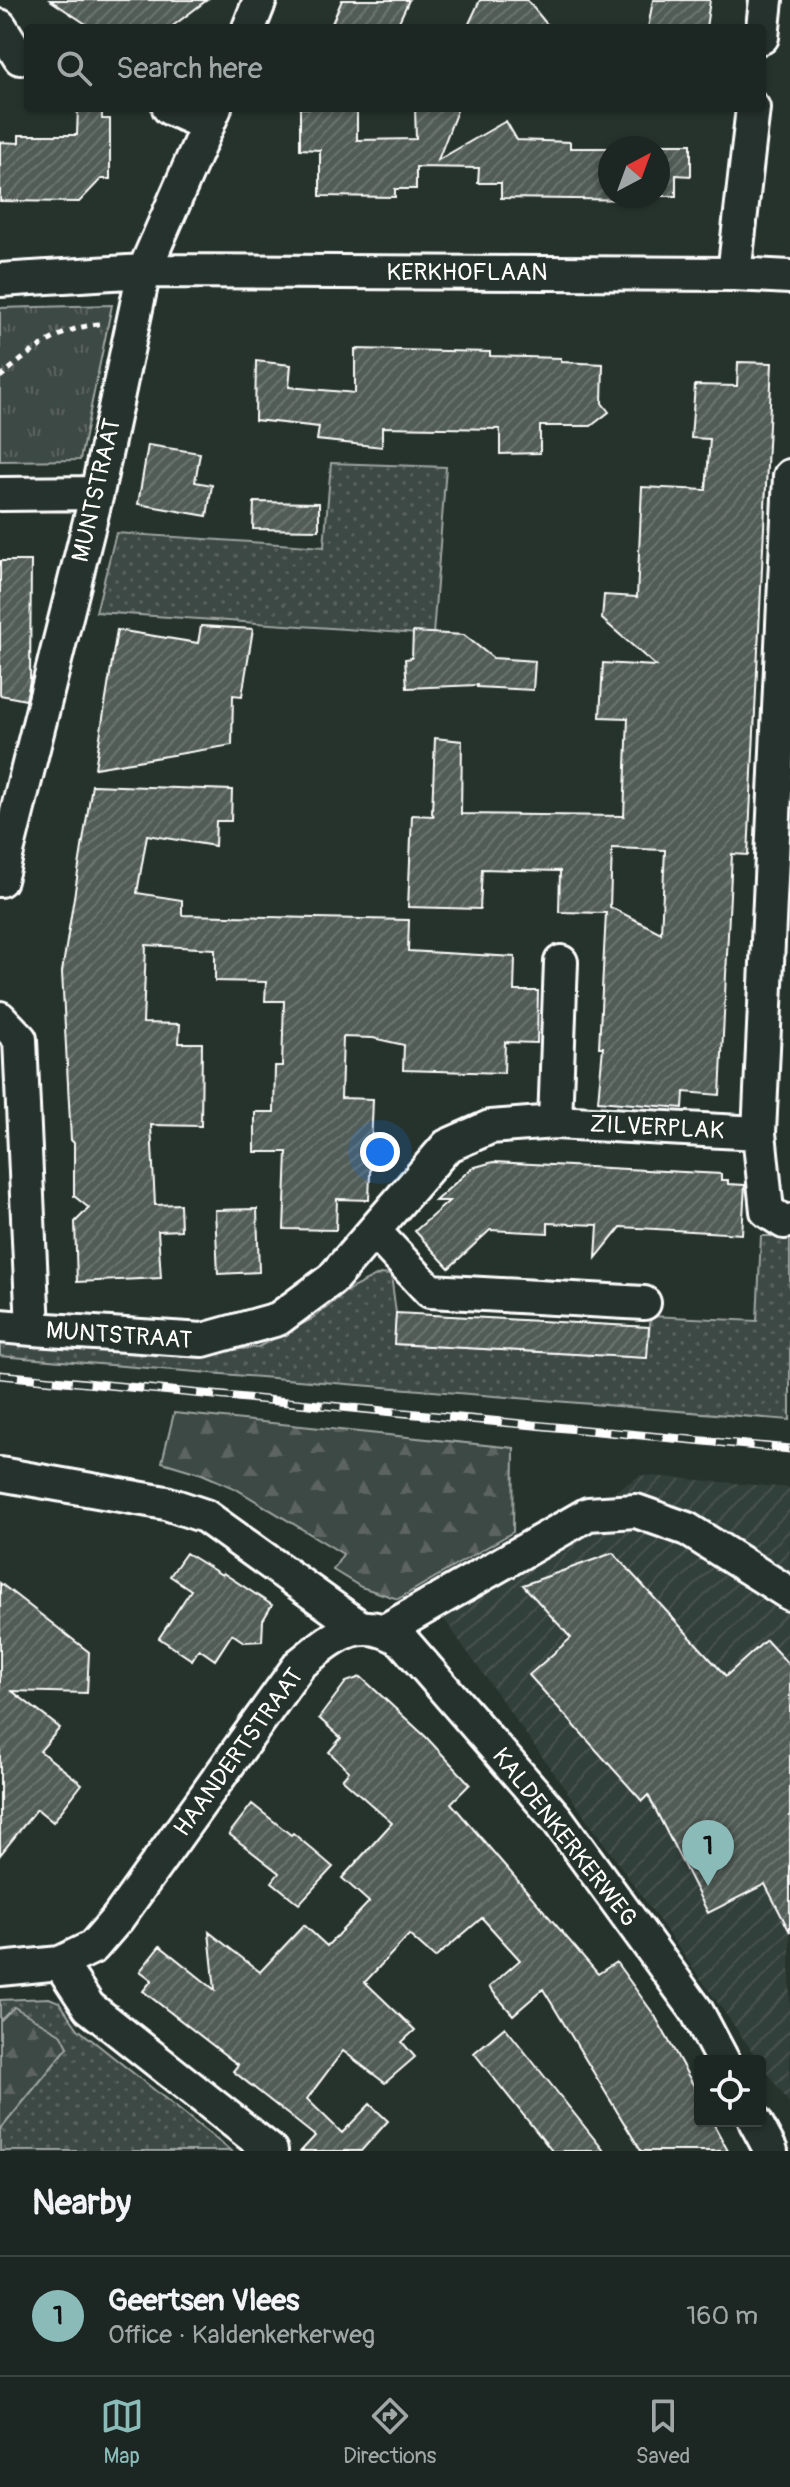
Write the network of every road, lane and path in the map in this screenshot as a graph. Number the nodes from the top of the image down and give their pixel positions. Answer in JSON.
{"nodes":[{"id":1,"x":260,"y":0,"type":"edge"},
{"id":2,"x":766,"y":0,"type":"edge"},
{"id":3,"x":251,"y":24,"type":"edge"},
{"id":4,"x":763,"y":24,"type":"edge"},
{"id":5,"x":0,"y":26,"type":"edge"},
{"id":6,"x":16,"y":60,"type":"edge"},
{"id":7,"x":188,"y":112,"type":"edge"},
{"id":8,"x":753,"y":112,"type":"edge"},
{"id":9,"x":211,"y":117,"type":"edge"},
{"id":10,"x":144,"y":271,"type":"junction"},
{"id":11,"x":734,"y":274,"type":"junction"},
{"id":12,"x":790,"y":277,"type":"edge"},
{"id":13,"x":0,"y":280,"type":"edge"},
{"id":14,"x":133,"y":322,"type":"junction"},
{"id":15,"x":0,"y":377,"type":"edge"},
{"id":16,"x":790,"y":476,"type":"edge"},
{"id":17,"x":97,"y":493,"type":"junction"},
{"id":18,"x":0,"y":494,"type":"edge"},
{"id":19,"x":0,"y":880,"type":"edge"},
{"id":20,"x":561,"y":962,"type":"dead end"},
{"id":21,"x":0,"y":1018,"type":"edge"},
{"id":22,"x":555,"y":1122,"type":"junction"},
{"id":23,"x":759,"y":1133,"type":"junction"},
{"id":24,"x":447,"y":1146,"type":"joint"},
{"id":25,"x":790,"y":1221,"type":"edge"},
{"id":26,"x":374,"y":1231,"type":"junction"},
{"id":27,"x":644,"y":1303,"type":"dead end"},
{"id":28,"x":0,"y":1326,"type":"edge"},
{"id":29,"x":33,"y":1329,"type":"junction"},
{"id":30,"x":0,"y":1474,"type":"edge"},
{"id":31,"x":790,"y":1594,"type":"edge"},
{"id":32,"x":373,"y":1629,"type":"junction"},
{"id":33,"x":60,"y":1963,"type":"junction"},
{"id":34,"x":0,"y":1969,"type":"edge"},
{"id":35,"x":720,"y":2055,"type":"edge"},
{"id":36,"x":758,"y":2127,"type":"edge"},
{"id":37,"x":271,"y":2151,"type":"edge"},
{"id":38,"x":771,"y":2151,"type":"edge"}],
"edges":[{"from":1,"to":3,"type":"street"},
{"from":2,"to":4,"type":"street"},
{"from":5,"to":6,"type":"street"},
{"from":7,"to":9,"type":"street"},
{"from":8,"to":11,"type":"street"},
{"from":9,"to":10,"type":"street","name":"MUNTSTRAAT"},
{"from":10,"to":11,"type":"street","name":"KERKHOFLAAN"},
{"from":10,"to":13,"type":"street","name":"KERKHOFLAAN"},
{"from":10,"to":14,"type":"street","name":"MUNTSTRAAT"},
{"from":11,"to":12,"type":"street","name":"KERKHOFLAAN"},
{"from":14,"to":15,"type":"path"},
{"from":14,"to":17,"type":"street","name":"MUNTSTRAAT"},
{"from":16,"to":23,"type":"street"},
{"from":17,"to":18,"type":"street"},
{"from":17,"to":19,"type":"street","name":"MUNTSTRAAT"},
{"from":20,"to":22,"type":"street","name":"ZILVERPLAK"},
{"from":21,"to":29,"type":"street","name":"MUNTSTRAAT"},
{"from":22,"to":23,"type":"street","name":"ZILVERPLAK"},
{"from":22,"to":24,"type":"street","name":"ZILVERPLAK"},
{"from":23,"to":25,"type":"street"},
{"from":24,"to":26,"type":"street","name":"MUNTSTRAAT"},
{"from":26,"to":27,"type":"street"},
{"from":26,"to":29,"type":"street","name":"MUNTSTRAAT"},
{"from":28,"to":29,"type":"street"},
{"from":30,"to":32,"type":"street"},
{"from":31,"to":32,"type":"street"},
{"from":32,"to":33,"type":"street","name":"HAANDERTSTRAAT"},
{"from":32,"to":35,"type":"street","name":"KALDENKERKERWEG"},
{"from":33,"to":34,"type":"street","name":"HAANDERTSTRAAT"},
{"from":33,"to":37,"type":"street"},
{"from":36,"to":38,"type":"street"}]}
